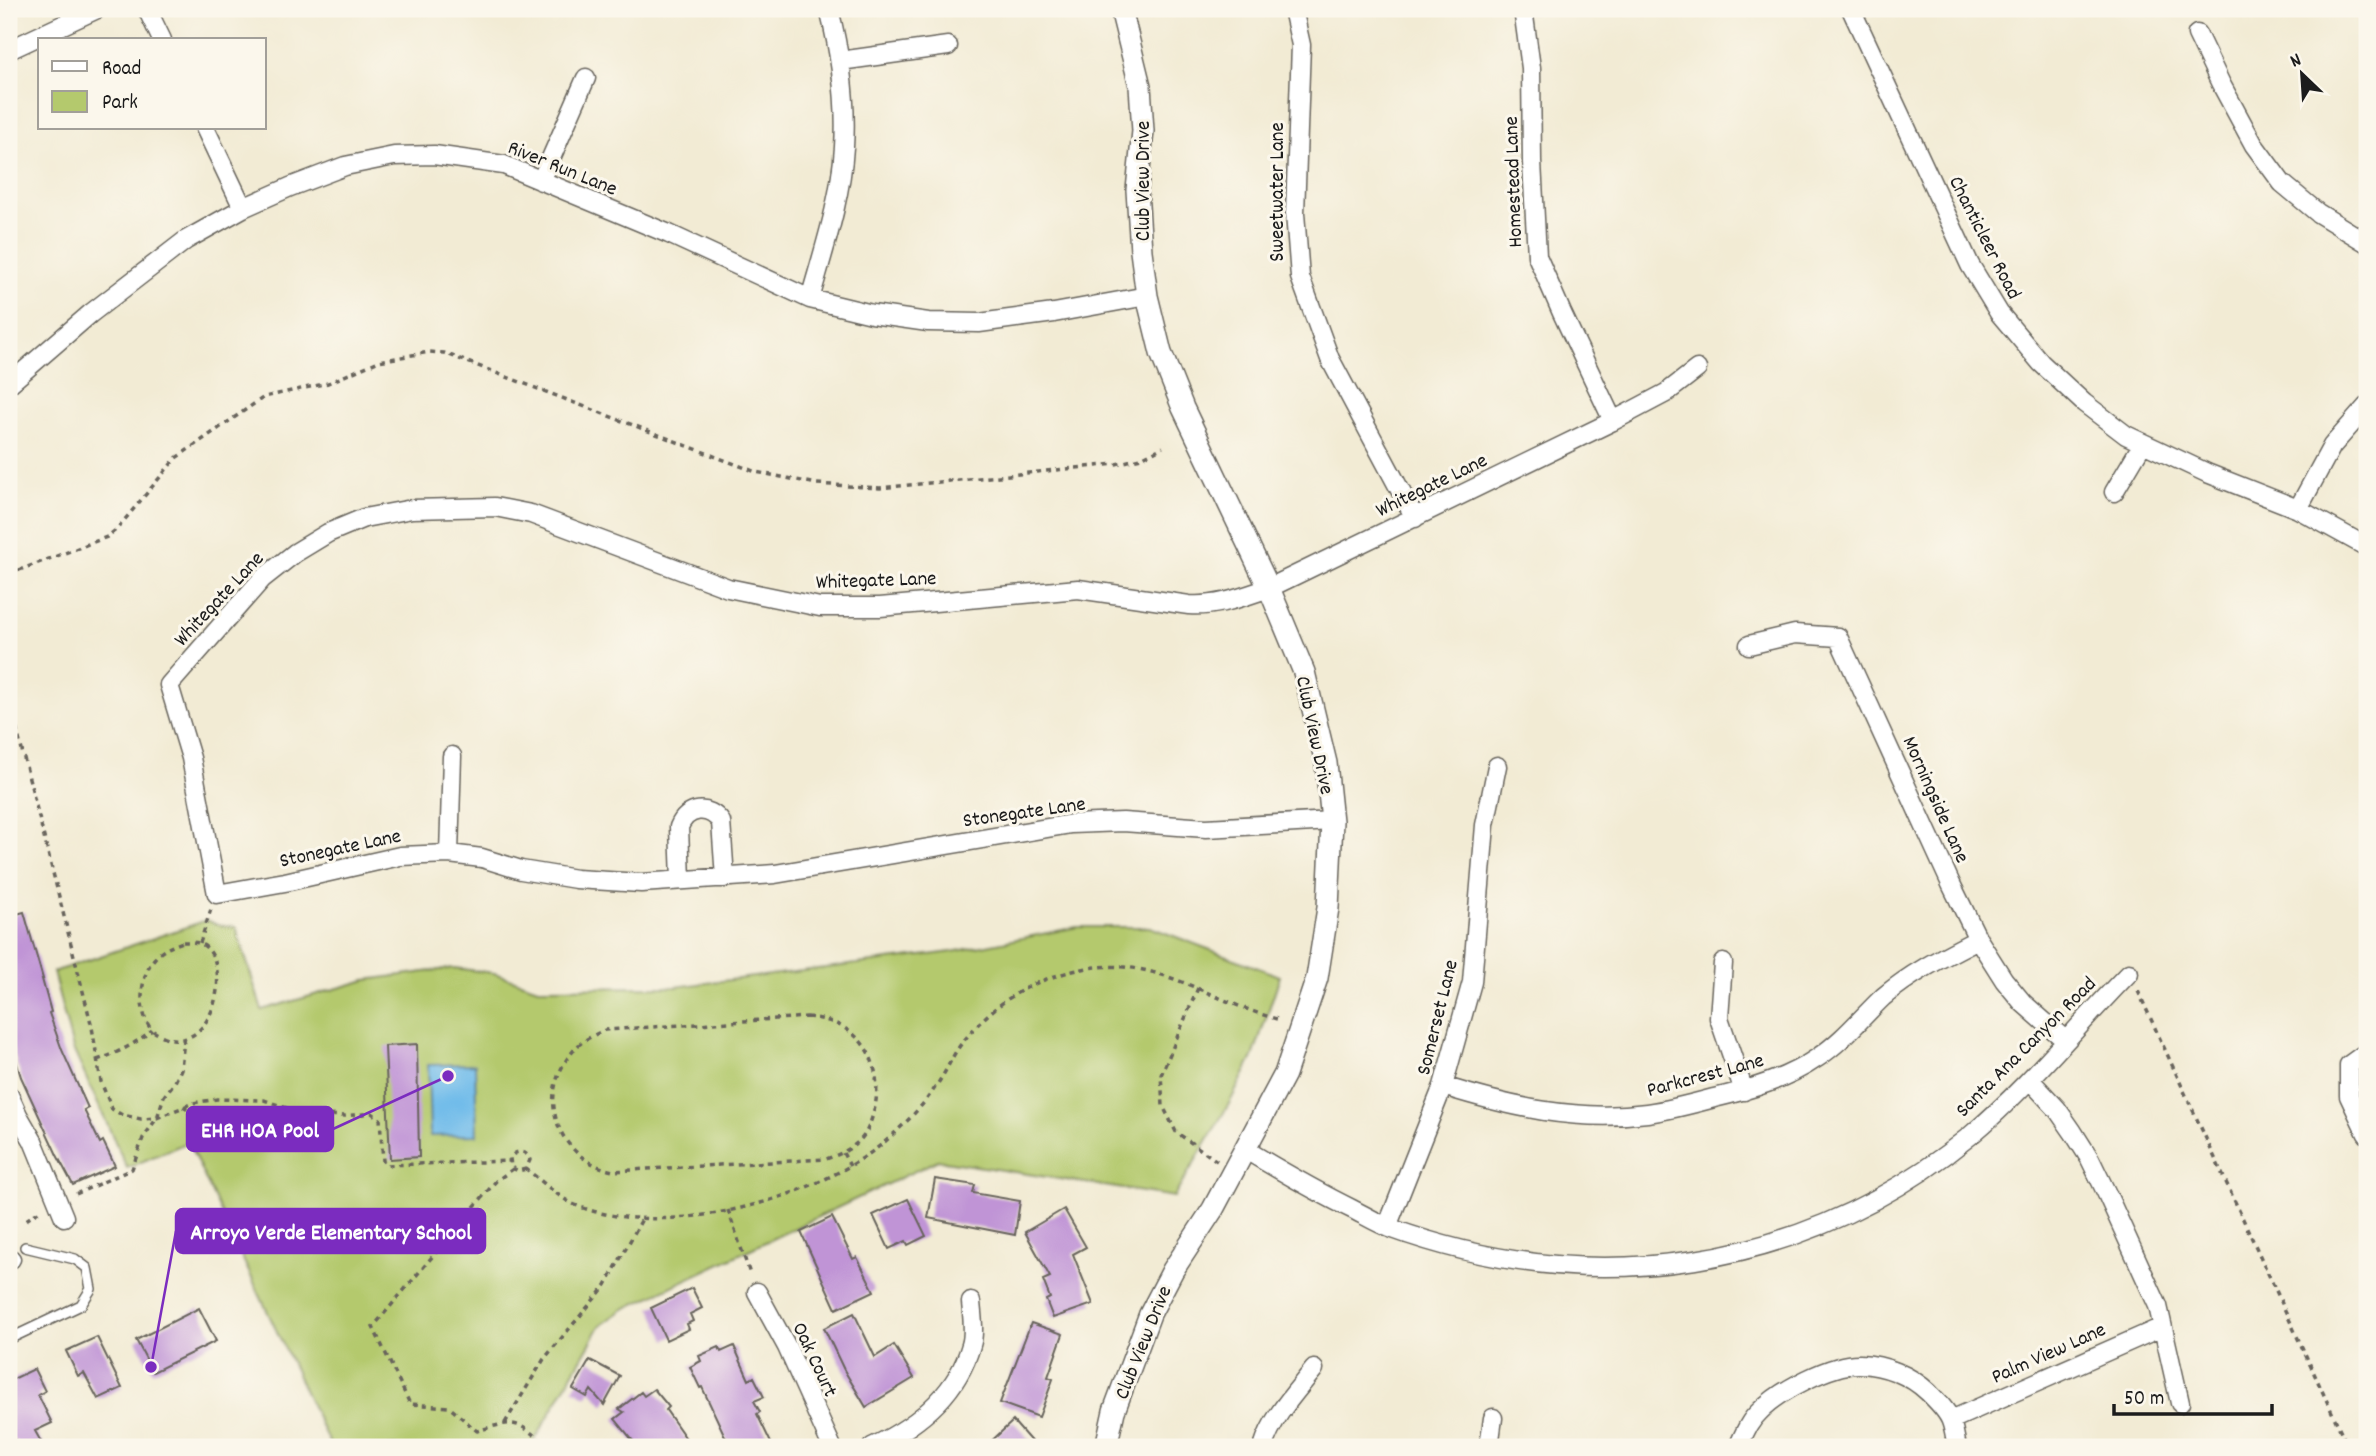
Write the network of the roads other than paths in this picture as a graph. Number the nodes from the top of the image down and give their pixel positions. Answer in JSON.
{"nodes":[{"id":1,"x":97,"y":9,"type":"edge"},
{"id":2,"x":147,"y":9,"type":"edge"},
{"id":3,"x":829,"y":9,"type":"edge"},
{"id":4,"x":1121,"y":9,"type":"edge"},
{"id":5,"x":1293,"y":9,"type":"edge"},
{"id":6,"x":1523,"y":9,"type":"edge"},
{"id":7,"x":1851,"y":9,"type":"edge"},
{"id":8,"x":2197,"y":34,"type":"dead end"},
{"id":9,"x":161,"y":38,"type":"edge"},
{"id":10,"x":948,"y":46,"type":"dead end"},
{"id":11,"x":9,"y":50,"type":"edge"},
{"id":12,"x":839,"y":61,"type":"junction"},
{"id":13,"x":586,"y":78,"type":"dead end"},
{"id":14,"x":206,"y":130,"type":"edge"},
{"id":15,"x":541,"y":181,"type":"junction"},
{"id":16,"x":243,"y":208,"type":"junction"},
{"id":17,"x":2367,"y":243,"type":"edge"},
{"id":18,"x":1147,"y":296,"type":"junction"},
{"id":19,"x":810,"y":299,"type":"junction"},
{"id":20,"x":1697,"y":369,"type":"dead end"},
{"id":21,"x":9,"y":384,"type":"edge"},
{"id":22,"x":2367,"y":406,"type":"edge"},
{"id":23,"x":1614,"y":421,"type":"junction"},
{"id":24,"x":2143,"y":443,"type":"junction"},
{"id":25,"x":2113,"y":492,"type":"dead end"},
{"id":26,"x":2298,"y":509,"type":"junction"},
{"id":27,"x":1415,"y":518,"type":"junction"},
{"id":28,"x":2367,"y":547,"type":"edge"},
{"id":29,"x":1269,"y":588,"type":"junction"},
{"id":30,"x":1749,"y":645,"type":"dead end"},
{"id":31,"x":452,"y":756,"type":"dead end"},
{"id":32,"x":1497,"y":766,"type":"dead end"},
{"id":33,"x":1332,"y":821,"type":"junction"},
{"id":34,"x":449,"y":854,"type":"junction"},
{"id":35,"x":725,"y":878,"type":"junction"},
{"id":36,"x":681,"y":880,"type":"junction"},
{"id":37,"x":217,"y":894,"type":"joint"},
{"id":38,"x":1978,"y":939,"type":"junction"},
{"id":39,"x":1723,"y":963,"type":"dead end"},
{"id":40,"x":2128,"y":974,"type":"road end"},
{"id":41,"x":2066,"y":1040,"type":"junction"},
{"id":42,"x":2367,"y":1052,"type":"edge"},
{"id":43,"x":2030,"y":1080,"type":"junction"},
{"id":44,"x":1443,"y":1086,"type":"junction"},
{"id":45,"x":1744,"y":1091,"type":"junction"},
{"id":46,"x":9,"y":1095,"type":"edge"},
{"id":47,"x":13,"y":1118,"type":"edge"},
{"id":48,"x":2367,"y":1134,"type":"edge"},
{"id":49,"x":1246,"y":1150,"type":"junction"},
{"id":50,"x":61,"y":1210,"type":"road end"},
{"id":51,"x":1387,"y":1227,"type":"junction"},
{"id":52,"x":15,"y":1256,"type":"edge"},
{"id":53,"x":757,"y":1292,"type":"dead end"},
{"id":54,"x":971,"y":1302,"type":"dead end"},
{"id":55,"x":2162,"y":1327,"type":"junction"},
{"id":56,"x":9,"y":1339,"type":"edge"},
{"id":57,"x":1314,"y":1369,"type":"dead end"},
{"id":58,"x":2180,"y":1402,"type":"dead end"},
{"id":59,"x":1493,"y":1418,"type":"dead end"},
{"id":60,"x":1951,"y":1420,"type":"junction"},
{"id":61,"x":832,"y":1447,"type":"edge"},
{"id":62,"x":872,"y":1447,"type":"edge"},
{"id":63,"x":1106,"y":1447,"type":"edge"},
{"id":64,"x":1263,"y":1447,"type":"edge"},
{"id":65,"x":1489,"y":1447,"type":"edge"},
{"id":66,"x":1738,"y":1447,"type":"edge"},
{"id":67,"x":1957,"y":1447,"type":"edge"}],
"edges":[{"from":1,"to":11,"type":"street"},
{"from":2,"to":9,"type":"street"},
{"from":3,"to":12,"type":"street"},
{"from":4,"to":18,"type":"street","name":"Club View Drive"},
{"from":5,"to":27,"type":"street","name":"Sweetwater Lane"},
{"from":6,"to":23,"type":"street","name":"Homestead Lane"},
{"from":7,"to":24,"type":"street","name":"Chanticleer Road"},
{"from":8,"to":17,"type":"street"},
{"from":10,"to":12,"type":"street"},
{"from":12,"to":19,"type":"street"},
{"from":13,"to":15,"type":"street"},
{"from":14,"to":16,"type":"street"},
{"from":15,"to":16,"type":"street","name":"River Run Lane"},
{"from":15,"to":19,"type":"street","name":"River Run Lane"},
{"from":16,"to":21,"type":"street","name":"River Run Lane"},
{"from":18,"to":19,"type":"street","name":"River Run Lane"},
{"from":18,"to":29,"type":"street","name":"Club View Drive"},
{"from":20,"to":23,"type":"street","name":"Whitegate Lane"},
{"from":22,"to":26,"type":"street"},
{"from":23,"to":27,"type":"street","name":"Whitegate Lane"},
{"from":24,"to":25,"type":"street"},
{"from":24,"to":26,"type":"street","name":"Chanticleer Road"},
{"from":26,"to":28,"type":"street","name":"Chanticleer Road"},
{"from":27,"to":29,"type":"street","name":"Whitegate Lane"},
{"from":29,"to":33,"type":"street","name":"Club View Drive"},
{"from":29,"to":37,"type":"street","name":"Whitegate Lane"},
{"from":30,"to":38,"type":"street","name":"Morningside Lane"},
{"from":31,"to":34,"type":"street"},
{"from":32,"to":44,"type":"street","name":"Somerset Lane"},
{"from":33,"to":35,"type":"street","name":"Stonegate Lane"},
{"from":33,"to":49,"type":"street","name":"Club View Drive"},
{"from":34,"to":36,"type":"street","name":"Stonegate Lane"},
{"from":34,"to":37,"type":"street","name":"Stonegate Lane"},
{"from":35,"to":36,"type":"street","name":"Stonegate Lane"},
{"from":35,"to":36,"type":"street"},
{"from":38,"to":41,"type":"street","name":"Morningside Lane"},
{"from":38,"to":45,"type":"street","name":"Parkcrest Lane"},
{"from":39,"to":45,"type":"street"},
{"from":40,"to":41,"type":"street","name":"Santa Ana Canyon Road"},
{"from":41,"to":43,"type":"street","name":"Santa Ana Canyon Road"},
{"from":42,"to":48,"type":"street"},
{"from":43,"to":51,"type":"street","name":"Santa Ana Canyon Road"},
{"from":43,"to":55,"type":"street"},
{"from":44,"to":45,"type":"street","name":"Parkcrest Lane"},
{"from":44,"to":51,"type":"street","name":"Somerset Lane"},
{"from":46,"to":47,"type":"street"},
{"from":47,"to":50,"type":"street"},
{"from":49,"to":51,"type":"street","name":"Santa Ana Canyon Road"},
{"from":49,"to":63,"type":"street","name":"Club View Drive"},
{"from":52,"to":56,"type":"lane"},
{"from":53,"to":61,"type":"street","name":"Oak Court"},
{"from":54,"to":62,"type":"street"},
{"from":55,"to":58,"type":"street"},
{"from":55,"to":60,"type":"street","name":"Palm View Lane"},
{"from":57,"to":64,"type":"street"},
{"from":59,"to":65,"type":"street"},
{"from":60,"to":66,"type":"street"},
{"from":60,"to":67,"type":"street"}]}
